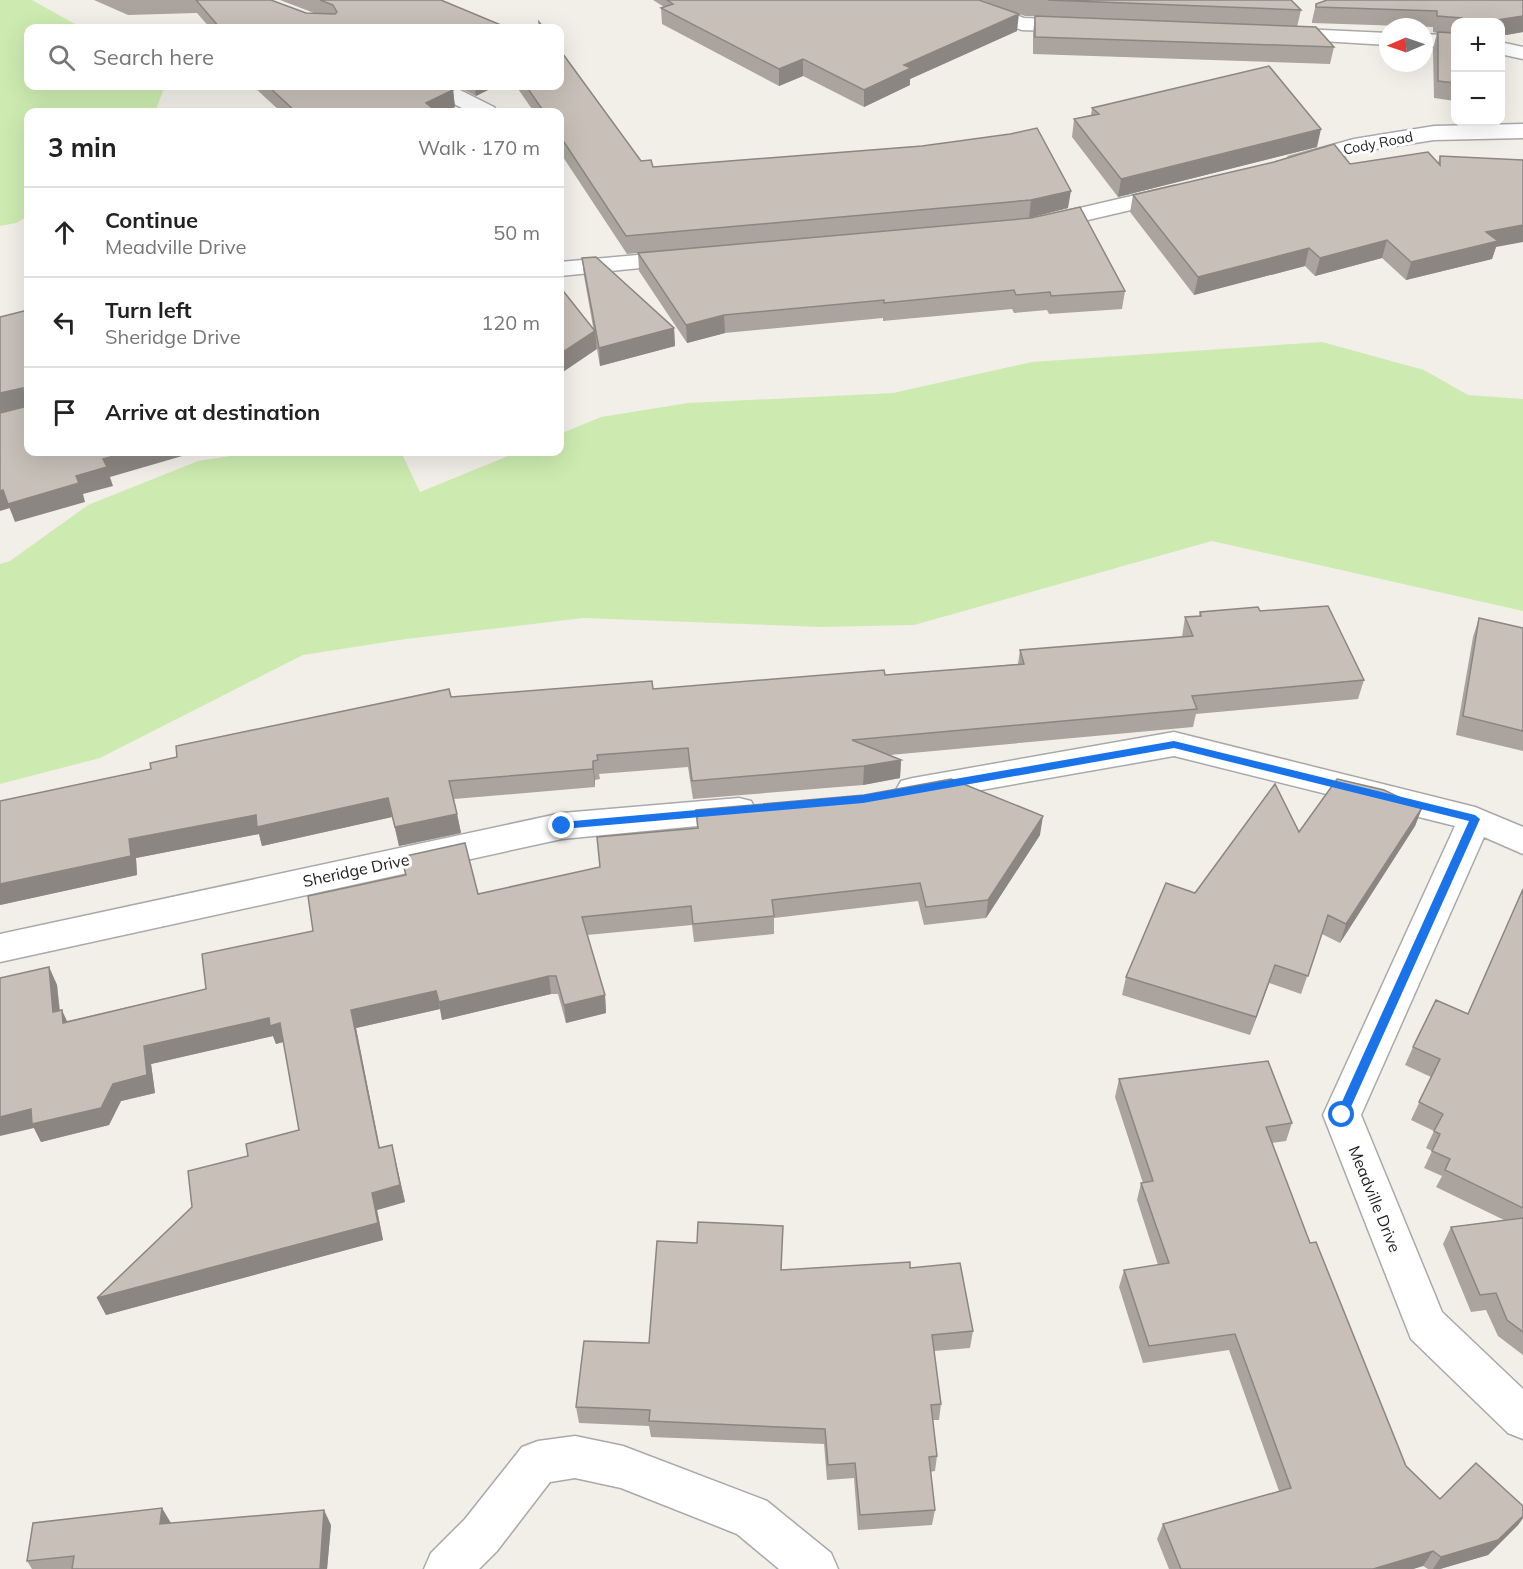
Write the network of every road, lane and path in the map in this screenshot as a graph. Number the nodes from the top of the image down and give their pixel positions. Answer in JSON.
{"nodes":[{"id":1,"x":955,"y":0,"type":"edge"},
{"id":2,"x":1093,"y":27,"type":"edge"},
{"id":3,"x":1258,"y":34,"type":"edge"},
{"id":4,"x":1379,"y":39,"type":"edge"},
{"id":5,"x":1433,"y":41,"type":"edge"},
{"id":6,"x":1451,"y":42,"type":"edge"},
{"id":7,"x":1505,"y":49,"type":"edge"},
{"id":8,"x":1523,"y":53,"type":"edge"},
{"id":9,"x":444,"y":90,"type":"edge"},
{"id":10,"x":478,"y":108,"type":"edge"},
{"id":11,"x":1523,"y":131,"type":"edge"},
{"id":12,"x":1274,"y":169,"type":"edge"},
{"id":13,"x":1197,"y":188,"type":"edge"},
{"id":14,"x":1017,"y":228,"type":"edge"},
{"id":15,"x":700,"y":256,"type":"edge"},
{"id":16,"x":564,"y":269,"type":"edge"},
{"id":17,"x":886,"y":795,"type":"edge"},
{"id":18,"x":770,"y":807,"type":"edge"},
{"id":19,"x":1475,"y":819,"type":"junction"},
{"id":20,"x":1523,"y":841,"type":"edge"},
{"id":21,"x":0,"y":948,"type":"edge"},
{"id":22,"x":1523,"y":1418,"type":"edge"},
{"id":23,"x":447,"y":1569,"type":"edge"},
{"id":24,"x":815,"y":1569,"type":"edge"}],
"edges":[{"from":1,"to":2,"type":"street"},
{"from":3,"to":4,"type":"street"},
{"from":5,"to":6,"type":"street"},
{"from":7,"to":8,"type":"street"},
{"from":9,"to":10,"type":"street"},
{"from":11,"to":12,"type":"street","name":"Cody Road"},
{"from":13,"to":14,"type":"street"},
{"from":15,"to":16,"type":"street"},
{"from":17,"to":19,"type":"street"},
{"from":18,"to":21,"type":"street","name":"Sheridge Drive"},
{"from":19,"to":20,"type":"street"},
{"from":19,"to":22,"type":"street","name":"Meadville Drive"},
{"from":23,"to":24,"type":"street"}]}
